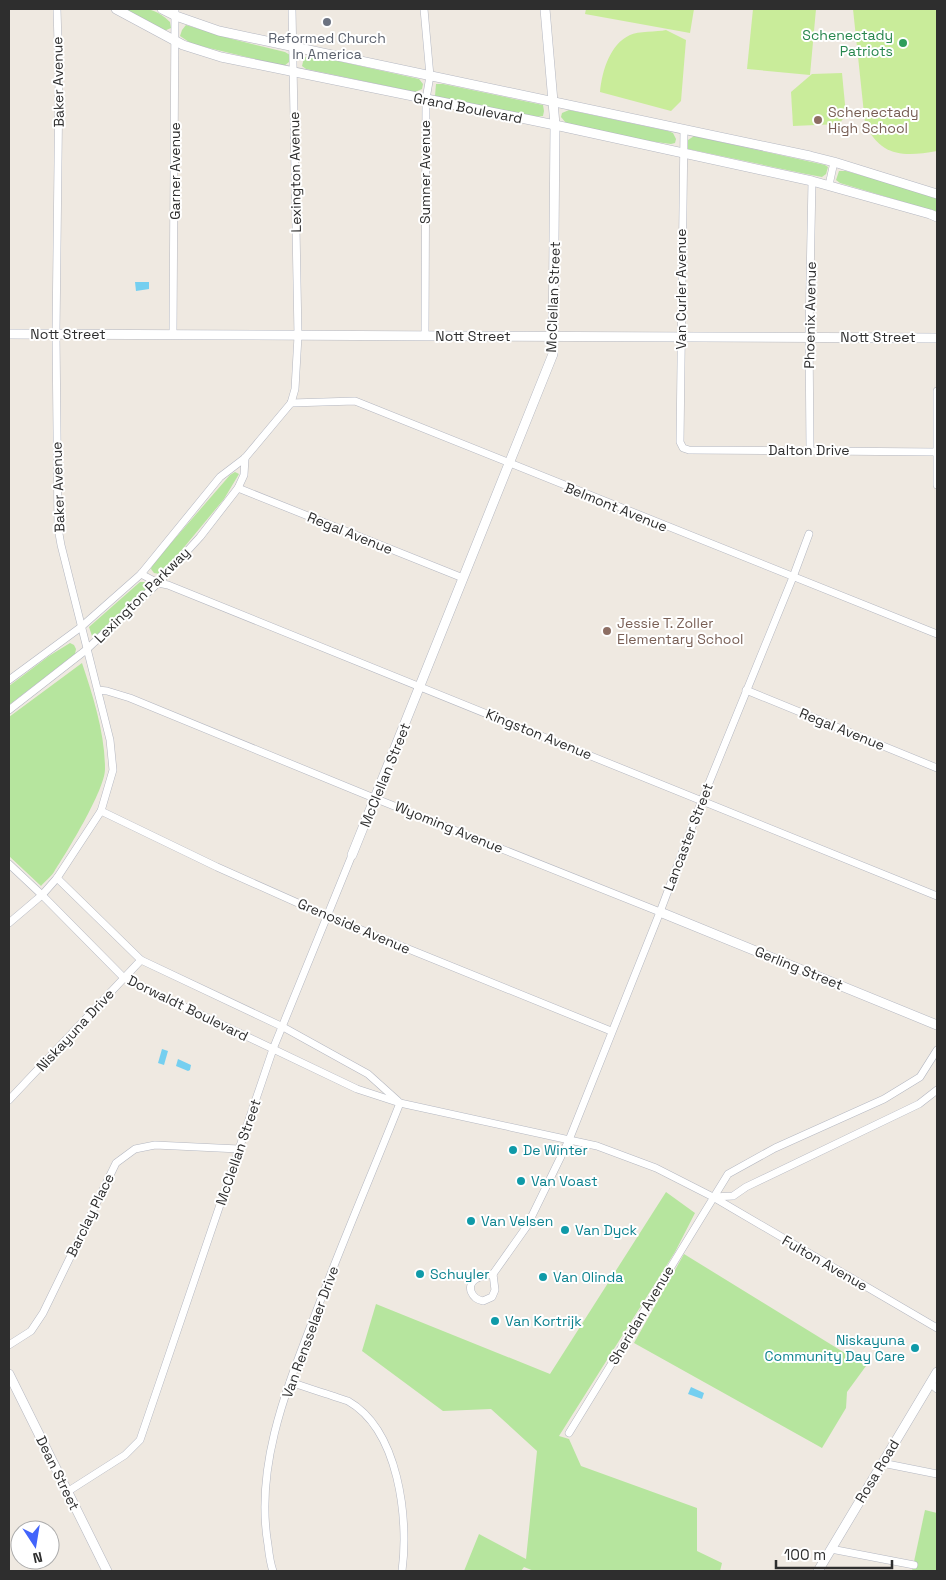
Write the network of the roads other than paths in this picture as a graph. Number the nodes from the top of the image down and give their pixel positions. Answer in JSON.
{"nodes":[{"id":1,"x":57,"y":9,"type":"edge"},
{"id":2,"x":116,"y":9,"type":"edge"},
{"id":3,"x":162,"y":9,"type":"edge"},
{"id":4,"x":292,"y":9,"type":"edge"},
{"id":5,"x":424,"y":9,"type":"edge"},
{"id":6,"x":545,"y":9,"type":"edge"},
{"id":7,"x":175,"y":12,"type":"edge"},
{"id":8,"x":176,"y":41,"type":"junction"},
{"id":9,"x":293,"y":47,"type":"junction"},
{"id":10,"x":293,"y":72,"type":"junction"},
{"id":11,"x":430,"y":76,"type":"junction"},
{"id":12,"x":426,"y":99,"type":"junction"},
{"id":13,"x":553,"y":101,"type":"junction"},
{"id":14,"x":555,"y":125,"type":"junction"},
{"id":15,"x":684,"y":129,"type":"junction"},
{"id":16,"x":682,"y":153,"type":"junction"},
{"id":17,"x":834,"y":162,"type":"junction"},
{"id":18,"x":812,"y":180,"type":"junction"},
{"id":19,"x":829,"y":185,"type":"junction"},
{"id":20,"x":937,"y":194,"type":"edge"},
{"id":21,"x":937,"y":217,"type":"edge"},
{"id":22,"x":9,"y":334,"type":"edge"},
{"id":23,"x":56,"y":334,"type":"junction"},
{"id":24,"x":174,"y":334,"type":"junction"},
{"id":25,"x":298,"y":336,"type":"junction"},
{"id":26,"x":425,"y":336,"type":"junction"},
{"id":27,"x":554,"y":336,"type":"junction"},
{"id":28,"x":681,"y":337,"type":"junction"},
{"id":29,"x":809,"y":337,"type":"junction"},
{"id":30,"x":937,"y":338,"type":"edge"},
{"id":31,"x":937,"y":391,"type":"edge"},
{"id":32,"x":291,"y":403,"type":"junction"},
{"id":33,"x":684,"y":448,"type":"joint"},
{"id":34,"x":810,"y":450,"type":"junction"},
{"id":35,"x":936,"y":452,"type":"junction"},
{"id":36,"x":245,"y":458,"type":"junction"},
{"id":37,"x":510,"y":464,"type":"junction"},
{"id":38,"x":937,"y":485,"type":"edge"},
{"id":39,"x":238,"y":488,"type":"junction"},
{"id":40,"x":809,"y":534,"type":"dead end"},
{"id":41,"x":141,"y":574,"type":"junction"},
{"id":42,"x":793,"y":577,"type":"junction"},
{"id":43,"x":463,"y":578,"type":"junction"},
{"id":44,"x":158,"y":583,"type":"junction"},
{"id":45,"x":81,"y":627,"type":"junction"},
{"id":46,"x":937,"y":634,"type":"edge"},
{"id":47,"x":86,"y":650,"type":"junction"},
{"id":48,"x":9,"y":680,"type":"edge"},
{"id":49,"x":420,"y":686,"type":"junction"},
{"id":50,"x":98,"y":690,"type":"junction"},
{"id":51,"x":746,"y":690,"type":"junction"},
{"id":52,"x":9,"y":710,"type":"edge"},
{"id":53,"x":937,"y":768,"type":"edge"},
{"id":54,"x":376,"y":798,"type":"junction"},
{"id":55,"x":702,"y":800,"type":"junction"},
{"id":56,"x":101,"y":811,"type":"junction"},
{"id":57,"x":352,"y":855,"type":"joint"},
{"id":58,"x":9,"y":864,"type":"edge"},
{"id":59,"x":57,"y":878,"type":"junction"},
{"id":60,"x":42,"y":895,"type":"junction"},
{"id":61,"x":937,"y":896,"type":"edge"},
{"id":62,"x":660,"y":912,"type":"junction"},
{"id":63,"x":327,"y":916,"type":"junction"},
{"id":64,"x":9,"y":923,"type":"edge"},
{"id":65,"x":141,"y":960,"type":"junction"},
{"id":66,"x":124,"y":978,"type":"junction"},
{"id":67,"x":937,"y":1024,"type":"edge"},
{"id":68,"x":283,"y":1027,"type":"junction"},
{"id":69,"x":611,"y":1032,"type":"junction"},
{"id":70,"x":273,"y":1049,"type":"junction"},
{"id":71,"x":937,"y":1050,"type":"edge"},
{"id":72,"x":937,"y":1090,"type":"edge"},
{"id":73,"x":9,"y":1100,"type":"edge"},
{"id":74,"x":400,"y":1103,"type":"junction"},
{"id":75,"x":569,"y":1140,"type":"junction"},
{"id":76,"x":239,"y":1149,"type":"junction"},
{"id":77,"x":713,"y":1197,"type":"junction"},
{"id":78,"x":492,"y":1274,"type":"dead end"},
{"id":79,"x":937,"y":1328,"type":"edge"},
{"id":80,"x":9,"y":1345,"type":"edge"},
{"id":81,"x":937,"y":1372,"type":"edge"},
{"id":82,"x":9,"y":1374,"type":"edge"},
{"id":83,"x":290,"y":1382,"type":"junction"},
{"id":84,"x":934,"y":1386,"type":"edge"},
{"id":85,"x":569,"y":1433,"type":"dead end"},
{"id":86,"x":882,"y":1463,"type":"junction"},
{"id":87,"x":937,"y":1474,"type":"edge"},
{"id":88,"x":67,"y":1492,"type":"junction"},
{"id":89,"x":831,"y":1549,"type":"junction"},
{"id":90,"x":914,"y":1565,"type":"dead end"},
{"id":91,"x":107,"y":1571,"type":"edge"},
{"id":92,"x":273,"y":1571,"type":"edge"},
{"id":93,"x":402,"y":1571,"type":"edge"},
{"id":94,"x":818,"y":1571,"type":"edge"}],
"edges":[{"from":1,"to":23,"type":"street","name":"Baker Avenue"},
{"from":2,"to":8,"type":"street","name":"Grand Boulevard"},
{"from":3,"to":7,"type":"street","name":"Grand Boulevard"},
{"from":4,"to":9,"type":"street","name":"Lexington Avenue"},
{"from":5,"to":11,"type":"street","name":"Sumner Avenue"},
{"from":6,"to":13,"type":"street","name":"McClellan Street"},
{"from":7,"to":8,"type":"street","name":"Garner Avenue"},
{"from":7,"to":9,"type":"street","name":"Grand Boulevard"},
{"from":8,"to":10,"type":"street","name":"Grand Boulevard"},
{"from":8,"to":24,"type":"street","name":"Garner Avenue"},
{"from":9,"to":10,"type":"street","name":"Lexington Avenue"},
{"from":9,"to":11,"type":"street","name":"Grand Boulevard"},
{"from":10,"to":12,"type":"street","name":"Grand Boulevard"},
{"from":10,"to":25,"type":"street","name":"Lexington Avenue"},
{"from":11,"to":12,"type":"street","name":"Sumner Avenue"},
{"from":11,"to":13,"type":"street","name":"Grand Boulevard"},
{"from":12,"to":14,"type":"street","name":"Grand Boulevard"},
{"from":12,"to":26,"type":"street","name":"Sumner Avenue"},
{"from":13,"to":14,"type":"street","name":"McClellan Street"},
{"from":13,"to":15,"type":"street","name":"Grand Boulevard"},
{"from":14,"to":16,"type":"street","name":"Grand Boulevard"},
{"from":14,"to":27,"type":"street","name":"McClellan Street"},
{"from":15,"to":16,"type":"street","name":"Van Curler Avenue"},
{"from":15,"to":17,"type":"street","name":"Grand Boulevard"},
{"from":16,"to":18,"type":"street","name":"Grand Boulevard"},
{"from":16,"to":28,"type":"street","name":"Van Curler Avenue"},
{"from":17,"to":19,"type":"street"},
{"from":17,"to":20,"type":"street","name":"Grand Boulevard"},
{"from":18,"to":19,"type":"street","name":"Grand Boulevard"},
{"from":18,"to":29,"type":"street","name":"Phoenix Avenue"},
{"from":19,"to":21,"type":"street","name":"Grand Boulevard"},
{"from":22,"to":23,"type":"street","name":"Nott Street"},
{"from":23,"to":24,"type":"street","name":"Nott Street"},
{"from":23,"to":45,"type":"street","name":"Baker Avenue"},
{"from":24,"to":25,"type":"street","name":"Nott Street"},
{"from":25,"to":26,"type":"street","name":"Nott Street"},
{"from":25,"to":32,"type":"street","name":"Lexington Parkway"},
{"from":26,"to":27,"type":"street","name":"Nott Street"},
{"from":27,"to":28,"type":"street","name":"Nott Street"},
{"from":27,"to":37,"type":"street","name":"McClellan Street"},
{"from":28,"to":29,"type":"street","name":"Nott Street"},
{"from":28,"to":33,"type":"street","name":"Van Curler Avenue"},
{"from":29,"to":30,"type":"street","name":"Nott Street"},
{"from":29,"to":34,"type":"street","name":"Phoenix Avenue"},
{"from":31,"to":35,"type":"street"},
{"from":32,"to":36,"type":"street","name":"Lexington Parkway"},
{"from":32,"to":37,"type":"street","name":"Belmont Avenue"},
{"from":33,"to":34,"type":"street","name":"Dalton Drive"},
{"from":34,"to":35,"type":"street","name":"Dalton Drive"},
{"from":35,"to":38,"type":"street"},
{"from":36,"to":39,"type":"street","name":"Lexington Parkway"},
{"from":36,"to":41,"type":"street","name":"Lexington Parkway"},
{"from":37,"to":42,"type":"street","name":"Belmont Avenue"},
{"from":37,"to":43,"type":"street","name":"McClellan Street"},
{"from":39,"to":43,"type":"street","name":"Regal Avenue"},
{"from":39,"to":44,"type":"street","name":"Lexington Parkway"},
{"from":40,"to":42,"type":"street","name":"Lancaster Street"},
{"from":41,"to":44,"type":"street","name":"Kingston Avenue"},
{"from":41,"to":45,"type":"street","name":"Lexington Parkway"},
{"from":42,"to":46,"type":"street","name":"Belmont Avenue"},
{"from":42,"to":51,"type":"street","name":"Lancaster Street"},
{"from":43,"to":49,"type":"street","name":"McClellan Street"},
{"from":44,"to":47,"type":"street","name":"Lexington Parkway"},
{"from":44,"to":49,"type":"street","name":"Kingston Avenue"},
{"from":45,"to":47,"type":"street","name":"Baker Avenue"},
{"from":45,"to":48,"type":"street","name":"Lexington Parkway"},
{"from":47,"to":50,"type":"street","name":"Baker Avenue"},
{"from":47,"to":52,"type":"street","name":"Lexington Parkway"},
{"from":49,"to":54,"type":"street","name":"McClellan Street"},
{"from":49,"to":55,"type":"street","name":"Kingston Avenue"},
{"from":50,"to":54,"type":"street","name":"Wyoming Avenue"},
{"from":50,"to":56,"type":"street","name":"Baker Avenue"},
{"from":51,"to":53,"type":"street","name":"Regal Avenue"},
{"from":51,"to":55,"type":"street","name":"Lancaster Street"},
{"from":54,"to":57,"type":"street","name":"McClellan Street"},
{"from":54,"to":62,"type":"street","name":"Wyoming Avenue"},
{"from":55,"to":61,"type":"street","name":"Kingston Avenue"},
{"from":55,"to":62,"type":"street","name":"Lancaster Street"},
{"from":56,"to":59,"type":"street","name":"Baker Avenue"},
{"from":56,"to":63,"type":"street","name":"Grenoside Avenue"},
{"from":57,"to":63,"type":"street","name":"McClellan Street"},
{"from":58,"to":60,"type":"street","name":"Dorwaldt Boulevard"},
{"from":59,"to":60,"type":"street","name":"Baker Avenue"},
{"from":59,"to":65,"type":"street","name":"Dorwaldt Boulevard"},
{"from":60,"to":64,"type":"street","name":"Baker Avenue"},
{"from":60,"to":66,"type":"street","name":"Dorwaldt Boulevard"},
{"from":62,"to":67,"type":"street","name":"Gerling Street"},
{"from":62,"to":69,"type":"street","name":"Lancaster Street"},
{"from":63,"to":68,"type":"street","name":"McClellan Street"},
{"from":63,"to":69,"type":"street","name":"Grenoside Avenue"},
{"from":65,"to":66,"type":"street","name":"Niskayuna Drive"},
{"from":65,"to":68,"type":"street","name":"Dorwaldt Boulevard"},
{"from":66,"to":70,"type":"street","name":"Dorwaldt Boulevard"},
{"from":66,"to":73,"type":"street","name":"Niskayuna Drive"},
{"from":68,"to":70,"type":"street","name":"McClellan Street"},
{"from":68,"to":74,"type":"street","name":"Dorwaldt Boulevard"},
{"from":69,"to":75,"type":"street","name":"Lancaster Street"},
{"from":70,"to":74,"type":"street","name":"Dorwaldt Boulevard"},
{"from":70,"to":76,"type":"street","name":"McClellan Street"},
{"from":71,"to":77,"type":"street","name":"Sheridan Avenue"},
{"from":72,"to":77,"type":"street"},
{"from":74,"to":75,"type":"street","name":"Dorwaldt Boulevard"},
{"from":74,"to":83,"type":"street","name":"Van Rensselaer Drive"},
{"from":75,"to":77,"type":"street","name":"Dorwaldt Boulevard"},
{"from":75,"to":78,"type":"street","name":"Lancaster Street"},
{"from":76,"to":80,"type":"street","name":"Barclay Place"},
{"from":76,"to":88,"type":"street","name":"McClellan Street"},
{"from":77,"to":79,"type":"street","name":"Fulton Avenue"},
{"from":77,"to":85,"type":"street","name":"Sheridan Avenue"},
{"from":81,"to":84,"type":"street","name":"Rosa Road"},
{"from":82,"to":88,"type":"street","name":"Dean Street"},
{"from":83,"to":92,"type":"street","name":"Van Rensselaer Drive"},
{"from":83,"to":93,"type":"street"},
{"from":84,"to":86,"type":"street","name":"Rosa Road"},
{"from":86,"to":87,"type":"street"},
{"from":86,"to":89,"type":"street","name":"Rosa Road"},
{"from":88,"to":91,"type":"street","name":"Dean Street"},
{"from":89,"to":90,"type":"street"},
{"from":89,"to":94,"type":"street","name":"Rosa Road"}]}
